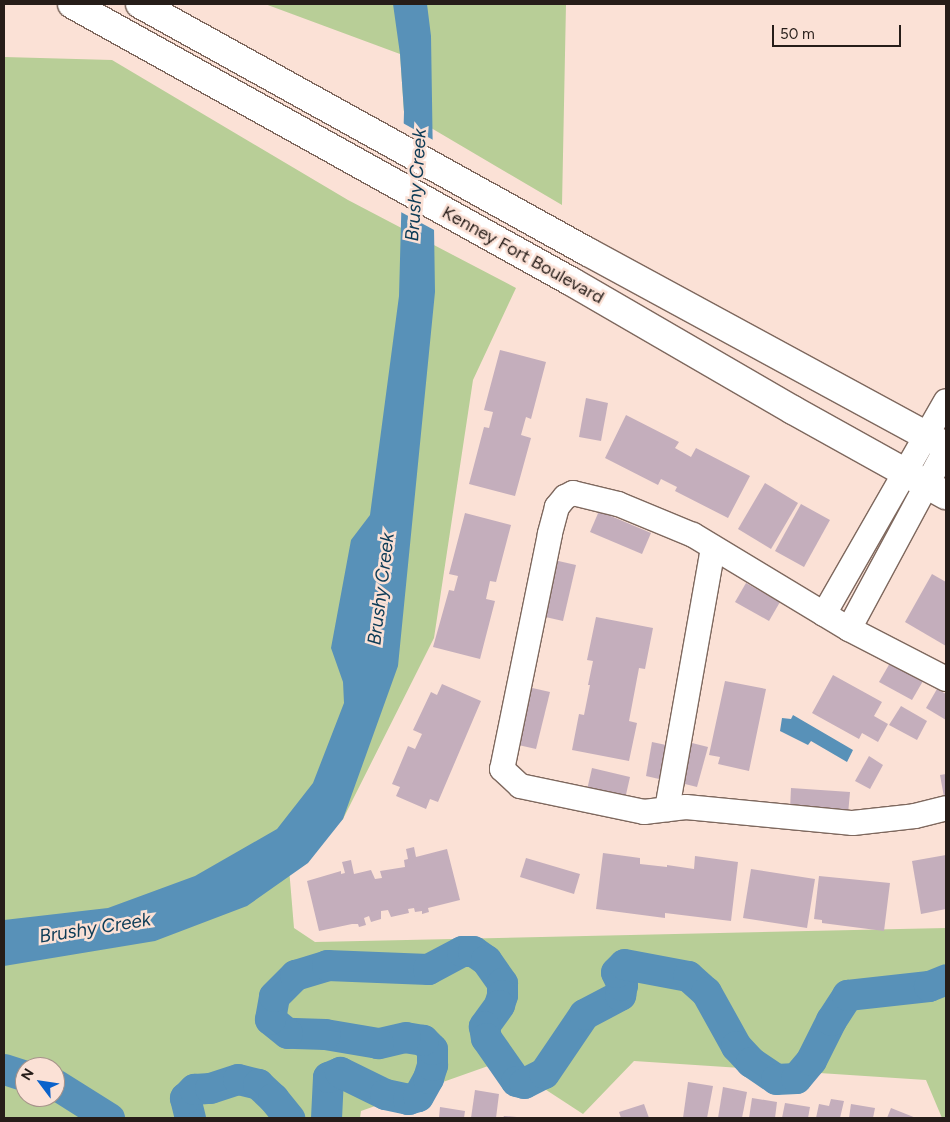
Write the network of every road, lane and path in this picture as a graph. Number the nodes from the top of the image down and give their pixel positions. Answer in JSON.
{"nodes":[{"id":1,"x":72,"y":4,"type":"edge"},
{"id":2,"x":140,"y":4,"type":"edge"},
{"id":3,"x":946,"y":401,"type":"edge"},
{"id":4,"x":939,"y":443,"type":"edge"},
{"id":5,"x":904,"y":471,"type":"junction"},
{"id":6,"x":937,"y":490,"type":"edge"},
{"id":7,"x":713,"y":548,"type":"junction"},
{"id":8,"x":824,"y":614,"type":"junction"},
{"id":9,"x":849,"y":629,"type":"junction"},
{"id":10,"x":946,"y":679,"type":"edge"},
{"id":11,"x":946,"y":808,"type":"edge"},
{"id":12,"x":667,"y":809,"type":"junction"}],
"edges":[{"from":1,"to":5,"type":"main road","name":"Kenney Fort Boulevard"},
{"from":2,"to":4,"type":"main road","name":"Kenney Fort Boulevard"},
{"from":3,"to":4,"type":"street"},
{"from":4,"to":5,"type":"street"},
{"from":4,"to":6,"type":"street"},
{"from":5,"to":6,"type":"main road","name":"Kenney Fort Boulevard"},
{"from":5,"to":8,"type":"street"},
{"from":6,"to":9,"type":"street"},
{"from":7,"to":8,"type":"street"},
{"from":7,"to":12,"type":"street"},
{"from":7,"to":12,"type":"street"},
{"from":8,"to":9,"type":"street"},
{"from":9,"to":10,"type":"street"},
{"from":11,"to":12,"type":"street"}]}
